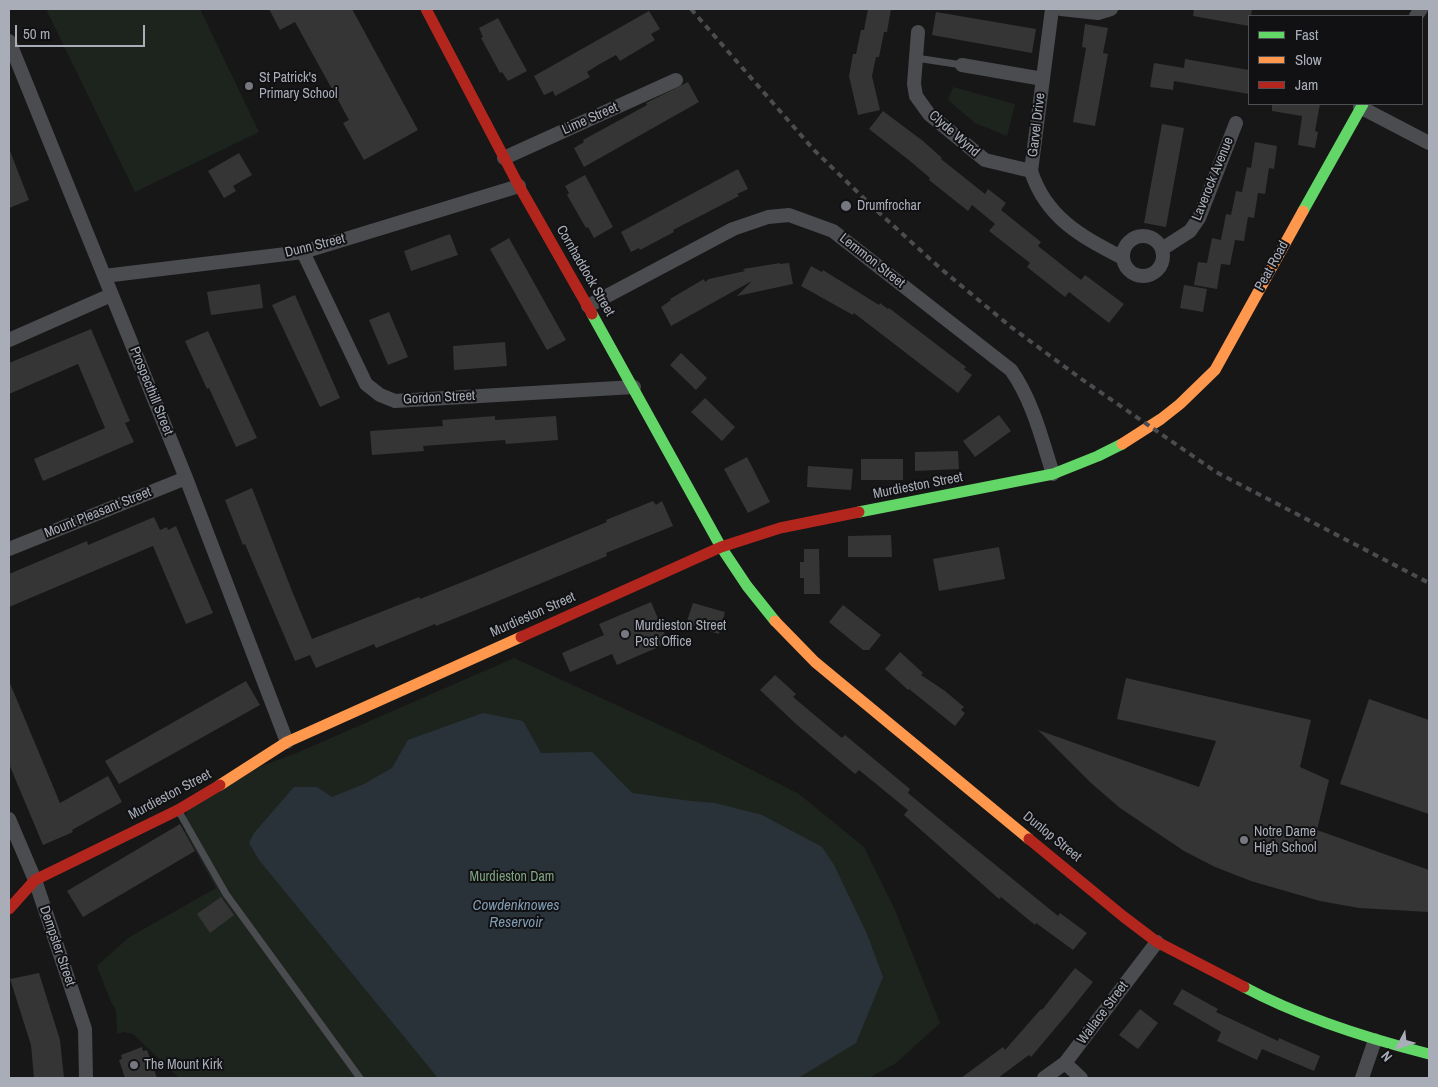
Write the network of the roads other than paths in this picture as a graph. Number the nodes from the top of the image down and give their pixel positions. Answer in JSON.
{"nodes":[{"id":1,"x":426,"y":9,"type":"edge"},
{"id":2,"x":1052,"y":9,"type":"edge"},
{"id":3,"x":1061,"y":9,"type":"edge"},
{"id":4,"x":1111,"y":9,"type":"edge"},
{"id":5,"x":918,"y":32,"type":"dead end"},
{"id":6,"x":9,"y":41,"type":"edge"},
{"id":7,"x":916,"y":58,"type":"junction"},
{"id":8,"x":962,"y":65,"type":"joint"},
{"id":9,"x":1043,"y":79,"type":"junction"},
{"id":10,"x":676,"y":80,"type":"dead end"},
{"id":11,"x":1361,"y":106,"type":"edge"},
{"id":12,"x":1236,"y":123,"type":"dead end"},
{"id":13,"x":1429,"y":143,"type":"edge"},
{"id":14,"x":504,"y":158,"type":"junction"},
{"id":15,"x":1031,"y":171,"type":"junction"},
{"id":16,"x":520,"y":186,"type":"junction"},
{"id":17,"x":1162,"y":249,"type":"junction"},
{"id":18,"x":303,"y":252,"type":"junction"},
{"id":19,"x":1123,"y":258,"type":"junction"},
{"id":20,"x":104,"y":276,"type":"junction"},
{"id":21,"x":111,"y":295,"type":"junction"},
{"id":22,"x":588,"y":306,"type":"junction"},
{"id":23,"x":9,"y":340,"type":"edge"},
{"id":24,"x":634,"y":387,"type":"junction"},
{"id":25,"x":1112,"y":450,"type":"joint"},
{"id":26,"x":1053,"y":474,"type":"junction"},
{"id":27,"x":186,"y":478,"type":"junction"},
{"id":28,"x":721,"y":547,"type":"junction"},
{"id":29,"x":9,"y":549,"type":"edge"},
{"id":30,"x":287,"y":742,"type":"junction"},
{"id":31,"x":178,"y":810,"type":"junction"},
{"id":32,"x":9,"y":819,"type":"edge"},
{"id":33,"x":35,"y":880,"type":"junction"},
{"id":34,"x":9,"y":909,"type":"edge"},
{"id":35,"x":1158,"y":942,"type":"junction"},
{"id":36,"x":1375,"y":1040,"type":"junction"},
{"id":37,"x":1429,"y":1054,"type":"edge"},
{"id":38,"x":1065,"y":1063,"type":"junction"},
{"id":39,"x":86,"y":1078,"type":"edge"},
{"id":40,"x":360,"y":1078,"type":"edge"},
{"id":41,"x":1044,"y":1078,"type":"edge"},
{"id":42,"x":1081,"y":1078,"type":"edge"},
{"id":43,"x":1362,"y":1078,"type":"edge"}],
"edges":[{"from":1,"to":14,"type":"street","name":"Cornhaddock Street"},
{"from":2,"to":9,"type":"street","name":"Garvel Drive"},
{"from":3,"to":4,"type":"street"},
{"from":5,"to":7,"type":"street","name":"Clyde Wynd"},
{"from":6,"to":20,"type":"street","name":"Prospecthill Street"},
{"from":7,"to":8,"type":"lane"},
{"from":7,"to":15,"type":"street","name":"Clyde Wynd"},
{"from":8,"to":9,"type":"street"},
{"from":9,"to":15,"type":"street","name":"Garvel Drive"},
{"from":10,"to":14,"type":"street","name":"Lime Street"},
{"from":11,"to":13,"type":"street"},
{"from":11,"to":25,"type":"street","name":"Peat Road"},
{"from":12,"to":17,"type":"street","name":"Laverock Avenue"},
{"from":14,"to":16,"type":"street","name":"Cornhaddock Street"},
{"from":15,"to":19,"type":"street","name":"Garvel Drive"},
{"from":16,"to":18,"type":"street","name":"Dunn Street"},
{"from":16,"to":22,"type":"street","name":"Cornhaddock Street"},
{"from":17,"to":19,"type":"street"},
{"from":17,"to":19,"type":"street"},
{"from":18,"to":20,"type":"street","name":"Dunn Street"},
{"from":18,"to":24,"type":"street","name":"Gordon Street"},
{"from":20,"to":21,"type":"street","name":"Prospecthill Street"},
{"from":21,"to":23,"type":"street"},
{"from":21,"to":27,"type":"street","name":"Prospecthill Street"},
{"from":22,"to":24,"type":"street","name":"Cornhaddock Street"},
{"from":22,"to":26,"type":"street","name":"Lemmon Street"},
{"from":24,"to":28,"type":"street","name":"Cornhaddock Street"},
{"from":25,"to":26,"type":"street","name":"Murdieston Street"},
{"from":26,"to":28,"type":"street","name":"Murdieston Street"},
{"from":27,"to":29,"type":"street","name":"Mount Pleasant Street"},
{"from":27,"to":30,"type":"street","name":"Prospecthill Street"},
{"from":28,"to":30,"type":"street","name":"Murdieston Street"},
{"from":28,"to":35,"type":"street","name":"Dunlop Street"},
{"from":30,"to":31,"type":"street","name":"Murdieston Street"},
{"from":31,"to":33,"type":"street","name":"Murdieston Street"},
{"from":31,"to":40,"type":"lane"},
{"from":32,"to":33,"type":"street","name":"Dempster Street"},
{"from":33,"to":34,"type":"street","name":"Murdieston Street"},
{"from":33,"to":39,"type":"street","name":"Dempster Street"},
{"from":35,"to":36,"type":"street","name":"Dunlop Street"},
{"from":35,"to":38,"type":"street","name":"Wallace Street"},
{"from":36,"to":37,"type":"street","name":"Dunlop Street"},
{"from":36,"to":43,"type":"street"},
{"from":38,"to":41,"type":"street","name":"Wallace Street"},
{"from":38,"to":42,"type":"street"}]}
